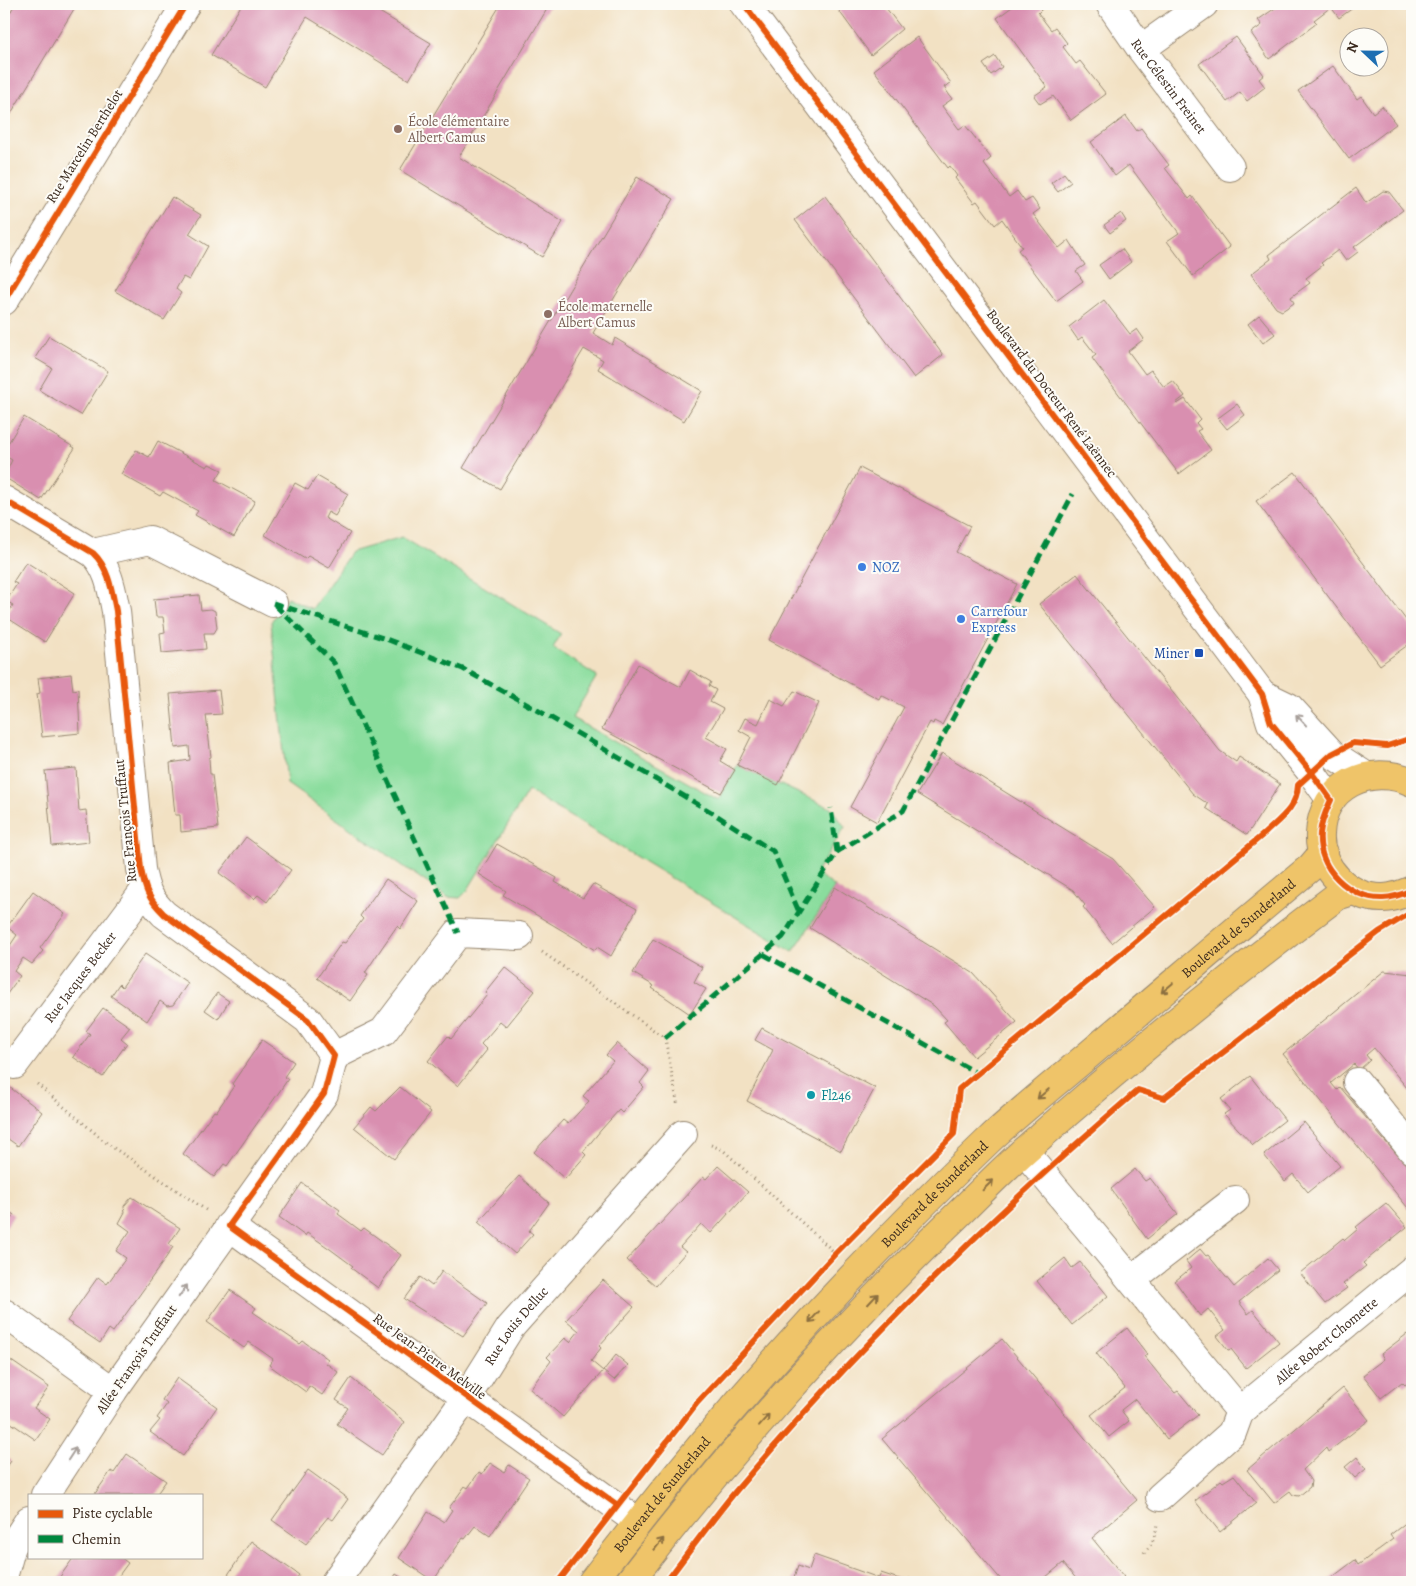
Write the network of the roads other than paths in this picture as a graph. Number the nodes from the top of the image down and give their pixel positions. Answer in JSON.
{"nodes":[{"id":1,"x":186,"y":4,"type":"edge"},
{"id":2,"x":744,"y":4,"type":"edge"},
{"id":3,"x":1110,"y":4,"type":"edge"},
{"id":4,"x":1204,"y":4,"type":"edge"},
{"id":5,"x":1141,"y":49,"type":"junction"},
{"id":6,"x":1230,"y":167,"type":"dead end"},
{"id":7,"x":4,"y":301,"type":"edge"},
{"id":8,"x":4,"y":500,"type":"edge"},
{"id":9,"x":93,"y":553,"type":"junction"},
{"id":10,"x":274,"y":603,"type":"dead end"},
{"id":11,"x":1262,"y":694,"type":"junction"},
{"id":12,"x":1366,"y":776,"type":"junction"},
{"id":13,"x":1412,"y":782,"type":"edge"},
{"id":14,"x":1331,"y":800,"type":"junction"},
{"id":15,"x":1322,"y":853,"type":"junction"},
{"id":16,"x":145,"y":890,"type":"junction"},
{"id":17,"x":1412,"y":890,"type":"edge"},
{"id":18,"x":1353,"y":891,"type":"junction"},
{"id":19,"x":519,"y":936,"type":"road end"},
{"id":20,"x":334,"y":1056,"type":"junction"},
{"id":21,"x":14,"y":1065,"type":"road end"},
{"id":22,"x":1357,"y":1082,"type":"dead end"},
{"id":23,"x":683,"y":1134,"type":"road end"},
{"id":24,"x":1412,"y":1150,"type":"edge"},
{"id":25,"x":1024,"y":1151,"type":"junction"},
{"id":26,"x":1235,"y":1200,"type":"dead end"},
{"id":27,"x":229,"y":1226,"type":"junction"},
{"id":28,"x":1412,"y":1270,"type":"edge"},
{"id":29,"x":1132,"y":1280,"type":"junction"},
{"id":30,"x":4,"y":1313,"type":"edge"},
{"id":31,"x":113,"y":1391,"type":"junction"},
{"id":32,"x":466,"y":1398,"type":"junction"},
{"id":33,"x":1240,"y":1411,"type":"junction"},
{"id":34,"x":46,"y":1494,"type":"edge"},
{"id":35,"x":1160,"y":1497,"type":"dead end"},
{"id":36,"x":28,"y":1522,"type":"edge"},
{"id":37,"x":638,"y":1522,"type":"junction"},
{"id":38,"x":4,"y":1574,"type":"edge"},
{"id":39,"x":335,"y":1582,"type":"edge"},
{"id":40,"x":592,"y":1582,"type":"edge"},
{"id":41,"x":629,"y":1582,"type":"edge"}],
"edges":[{"from":1,"to":7,"type":"street","name":"Rue Marcelin Berthelot"},
{"from":2,"to":11,"type":"street","name":"Boulevard du Docteur René Laënnec"},
{"from":3,"to":5,"type":"street","name":"Rue Célestin Freinet"},
{"from":4,"to":5,"type":"street"},
{"from":5,"to":6,"type":"street","name":"Rue Célestin Freinet"},
{"from":8,"to":9,"type":"street","name":"Rue François Truffaut"},
{"from":9,"to":10,"type":"street"},
{"from":9,"to":16,"type":"street","name":"Rue François Truffaut"},
{"from":12,"to":11,"type":"street","name":"Boulevard du Docteur René Laënnec","one_way":true},
{"from":11,"to":14,"type":"street","name":"Boulevard du Docteur René Laënnec"},
{"from":12,"to":13,"type":"main road"},
{"from":12,"to":14,"type":"main road"},
{"from":14,"to":15,"type":"main road"},
{"from":15,"to":18,"type":"main road"},
{"from":15,"to":37,"type":"main road","name":"Boulevard de Sunderland","one_way":true},
{"from":16,"to":20,"type":"street","name":"Rue François Truffaut"},
{"from":16,"to":21,"type":"street","name":"Rue Jacques Becker"},
{"from":17,"to":18,"type":"main road"},
{"from":18,"to":25,"type":"main road"},
{"from":19,"to":20,"type":"street"},
{"from":20,"to":27,"type":"street"},
{"from":22,"to":24,"type":"street"},
{"from":23,"to":32,"type":"street","name":"Rue Louis Delluc"},
{"from":25,"to":29,"type":"street"},
{"from":41,"to":25,"type":"main road","one_way":true},
{"from":26,"to":29,"type":"street"},
{"from":31,"to":27,"type":"street","name":"Allée François Truffaut","one_way":true},
{"from":27,"to":32,"type":"street","name":"Rue Jean-Pierre Melville"},
{"from":28,"to":33,"type":"street","name":"Allée Robert Chomette"},
{"from":29,"to":33,"type":"street"},
{"from":30,"to":31,"type":"street"},
{"from":34,"to":31,"type":"street","name":"Allée François Truffaut","one_way":true},
{"from":32,"to":37,"type":"street","name":"Rue Jean-Pierre Melville"},
{"from":32,"to":39,"type":"street","name":"Rue Louis Delluc"},
{"from":33,"to":35,"type":"street","name":"Allée Robert Chomette"},
{"from":36,"to":38,"type":"street"},
{"from":37,"to":40,"type":"main road","name":"Boulevard de Sunderland"}]}
